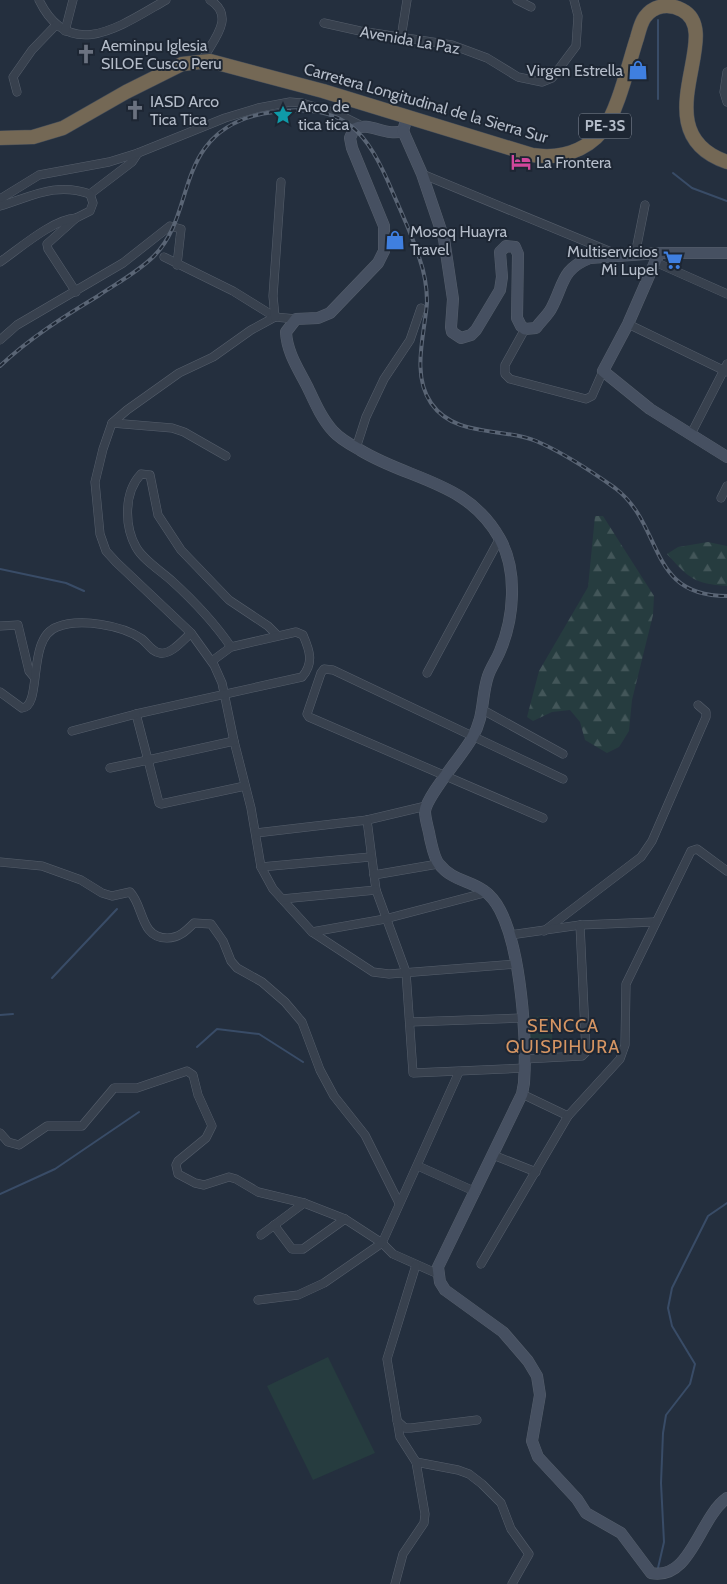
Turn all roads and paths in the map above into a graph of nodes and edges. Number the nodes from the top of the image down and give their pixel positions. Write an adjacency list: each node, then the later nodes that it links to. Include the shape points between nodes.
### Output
1 (39, 0): 11 (street)
2 (73, 0): 12 (street)
3 (166, 0): 12 (street, via 107,32)
4 (407, 0): 13 (street)
5 (517, 0): 9 (street)
6 (574, 0): 13 (street, Avenida La Paz, via 578,16 576,46 552,78 542,82 518,77 486,58 452,45)
7 (214, 1): 14 (street, via 222,12 223,24)
8 (657, 3): 18 (highway, Carretera Longitudinal de la Sierra Sur / PE-3S, via 644,17 604,129 579,149 558,156 532,155); 23 (highway, Carretera Longitudinal de la Sierra Sur / PE-3S, via 684,10 694,23 697,43 687,104 689,130 701,148)
9 (531, 7)
10 (324, 23): 13 (street, Avenida La Paz)
11 (56, 25): 12 (street); 16 (street, via 32,50 13,77)
12 (65, 31)
13 (401, 38)
14 (202, 61): 18 (highway, Carretera Longitudinal de la Sierra Sur / PE-3S, via 269,75); 21 (highway, Carretera Longitudinal de la Sierra Sur / PE-3S, via 182,64 63,128 33,136)
15 (727, 72): 17 (street, via 724,92)
16 (17, 92)
17 (727, 102)
18 (407, 117): 20 (main road)
19 (362, 126): 20 (main road, via 389,133); 22 (street, via 318,106 284,103 235,114); 42 (main road, via 351,133 350,144 384,226 384,251 378,264 330,313 318,318)
20 (403, 131): 24 (main road)
21 (0, 138)
22 (138, 153): 26 (street, via 132,162); 27 (street, via 39,175)
23 (727, 162)
24 (422, 174): 33 (street); 44 (main road, via 444,239 450,268 452,332 461,338 476,330 500,290 500,252 508,245 515,247 518,254 517,318)
25 (281, 182): 41 (street, via 273,296)
26 (90, 194): 29 (street, via 66,188 40,192); 30 (street, via 91,209)
27 (0, 199)
28 (645, 205): 32 (street)
29 (0, 206)
30 (76, 218): 36 (street, via 54,225); 38 (street, via 48,242 47,247)
31 (727, 253): 35 (main road)
32 (635, 255): 33 (main road); 35 (main road)
33 (620, 256): 44 (main road, via 590,258 573,267 560,285 550,310 536,328)
34 (164, 257): 37 (street)
35 (657, 257): 39 (street); 43 (main road)
36 (0, 262)
37 (178, 265): 38 (street, via 181,229 170,226 123,263); 41 (street, via 233,290)
38 (76, 292): 45 (street, via 17,325)
39 (727, 294)
40 (421, 308): 50 (street, via 410,340 384,379 366,417)
41 (275, 317): 42 (street); 48 (street, via 221,352 178,373)
42 (296, 319): 50 (main road, via 286,332 290,353 324,420 334,433)
43 (628, 324): 46 (street); 47 (main road)
44 (525, 329): 47 (street, via 504,365 504,374 510,379 586,399 592,396)
45 (0, 340)
46 (726, 369): 49 (street)
47 (603, 371): 49 (main road, via 650,409)
48 (112, 423): 51 (street, via 172,428); 57 (street, via 96,482 102,543 116,562)
49 (691, 434): 52 (main road)
50 (356, 448): 55 (main road, via 379,462 466,499)
51 (226, 456)
52 (727, 457)
53 (727, 486): 54 (street)
54 (721, 498)
55 (500, 538): 61 (street); 66 (main road, via 512,572 508,622 501,649 488,677)
56 (0, 626): 62 (street, via 18,625 29,671)
57 (191, 633): 60 (street); 62 (street, via 169,651 158,653 141,639 112,627 90,622 57,627 45,636)
58 (277, 635): 59 (street); 59 (street, via 229,600 181,550 158,515 150,475 141,474 136,479 128,504 136,548 216,625); 64 (street, via 303,634 310,651 310,665 302,677)
59 (231, 647): 60 (street)
60 (212, 661): 64 (street)
61 (428, 673)
62 (34, 677): 63 (street, via 34,697 26,707 18,706)
63 (0, 692)
64 (225, 694): 67 (street); 70 (street)
65 (698, 705): 93 (street, via 706,712 706,717 652,841 641,857)
66 (484, 710): 69 (main road); 71 (street)
67 (136, 714): 68 (street); 72 (street)
68 (72, 731)
69 (474, 736): 74 (main road); 74 (street, via 333,670 321,673 307,714 309,717); 75 (street)
70 (234, 741): 72 (street); 76 (street)
71 (562, 754)
72 (148, 760): 73 (street); 76 (street, via 160,804)
73 (110, 768)
74 (447, 776): 77 (main road); 78 (street)
75 (563, 779)
76 (245, 786): 80 (street)
77 (426, 806): 79 (street); 83 (main road)
78 (543, 818)
79 (367, 820): 80 (street); 81 (street)
80 (256, 833): 84 (street)
81 (370, 857): 84 (street); 86 (street)
82 (0, 862): 110 (street, via 42,866 81,880 102,894 112,896 130,892 143,922 152,934 161,938 184,934 194,923 212,924 238,968 262,982 302,1022 330,1089 365,1135)
83 (438, 864): 86 (street); 88 (main road, via 452,875)
84 (261, 867): 89 (street)
85 (727, 870): 91 (street, via 694,849)
86 (374, 875): 87 (street)
87 (376, 890): 89 (street); 90 (street)
88 (488, 892): 90 (street); 95 (main road)
89 (282, 899): 94 (street)
90 (386, 920): 94 (street); 97 (street)
91 (654, 922): 92 (street); 103 (street, via 626,984 625,1045 620,1059)
92 (580, 925): 93 (street); 100 (street, via 586,1052 582,1056)
93 (544, 931): 95 (street)
94 (312, 932): 97 (street, via 373,972)
95 (510, 935): 96 (main road)
96 (517, 964): 97 (street); 98 (main road)
97 (406, 972): 99 (street)
98 (521, 1018): 99 (street); 100 (main road)
99 (410, 1022): 101 (street, via 413,1073)
100 (524, 1063): 101 (street); 102 (main road)
101 (459, 1072): 106 (street)
102 (522, 1094): 103 (street); 105 (main road)
103 (568, 1116): 107 (street)
104 (0, 1133): 109 (street, via 8,1142 19,1145 47,1126 82,1126 114,1088 137,1088 187,1071 193,1075 198,1096 212,1126 206,1138 178,1161 178,1174 204,1185 229,1177 258,1192)
105 (493, 1156): 107 (street); 108 (main road)
106 (418, 1166): 108 (street); 110 (street)
107 (536, 1172): 115 (street)
108 (476, 1192): 117 (main road, via 438,1266)
109 (304, 1203): 111 (street); 112 (street)
110 (399, 1204): 114 (street)
111 (345, 1219): 112 (street, via 298,1250 292,1250); 114 (street)
112 (274, 1225): 113 (street)
113 (261, 1235)
114 (382, 1243): 116 (street, via 393,1254); 118 (street, via 324,1284 298,1295)
115 (480, 1264)
116 (416, 1265): 117 (street); 119 (street, via 386,1359)
117 (438, 1274): 122 (main road, via 445,1290 503,1332 537,1376 540,1395 532,1441 538,1457 586,1513 621,1533 651,1573 661,1575 678,1568 709,1517)
118 (258, 1300)
119 (396, 1419): 120 (street, via 405,1428); 121 (street, via 400,1437)
120 (478, 1420)
121 (416, 1462): 123 (street, via 426,1514 424,1523 403,1554); 124 (street, via 469,1474 501,1503 511,1529 529,1554)
122 (727, 1498)
123 (395, 1584)
124 (512, 1584)

